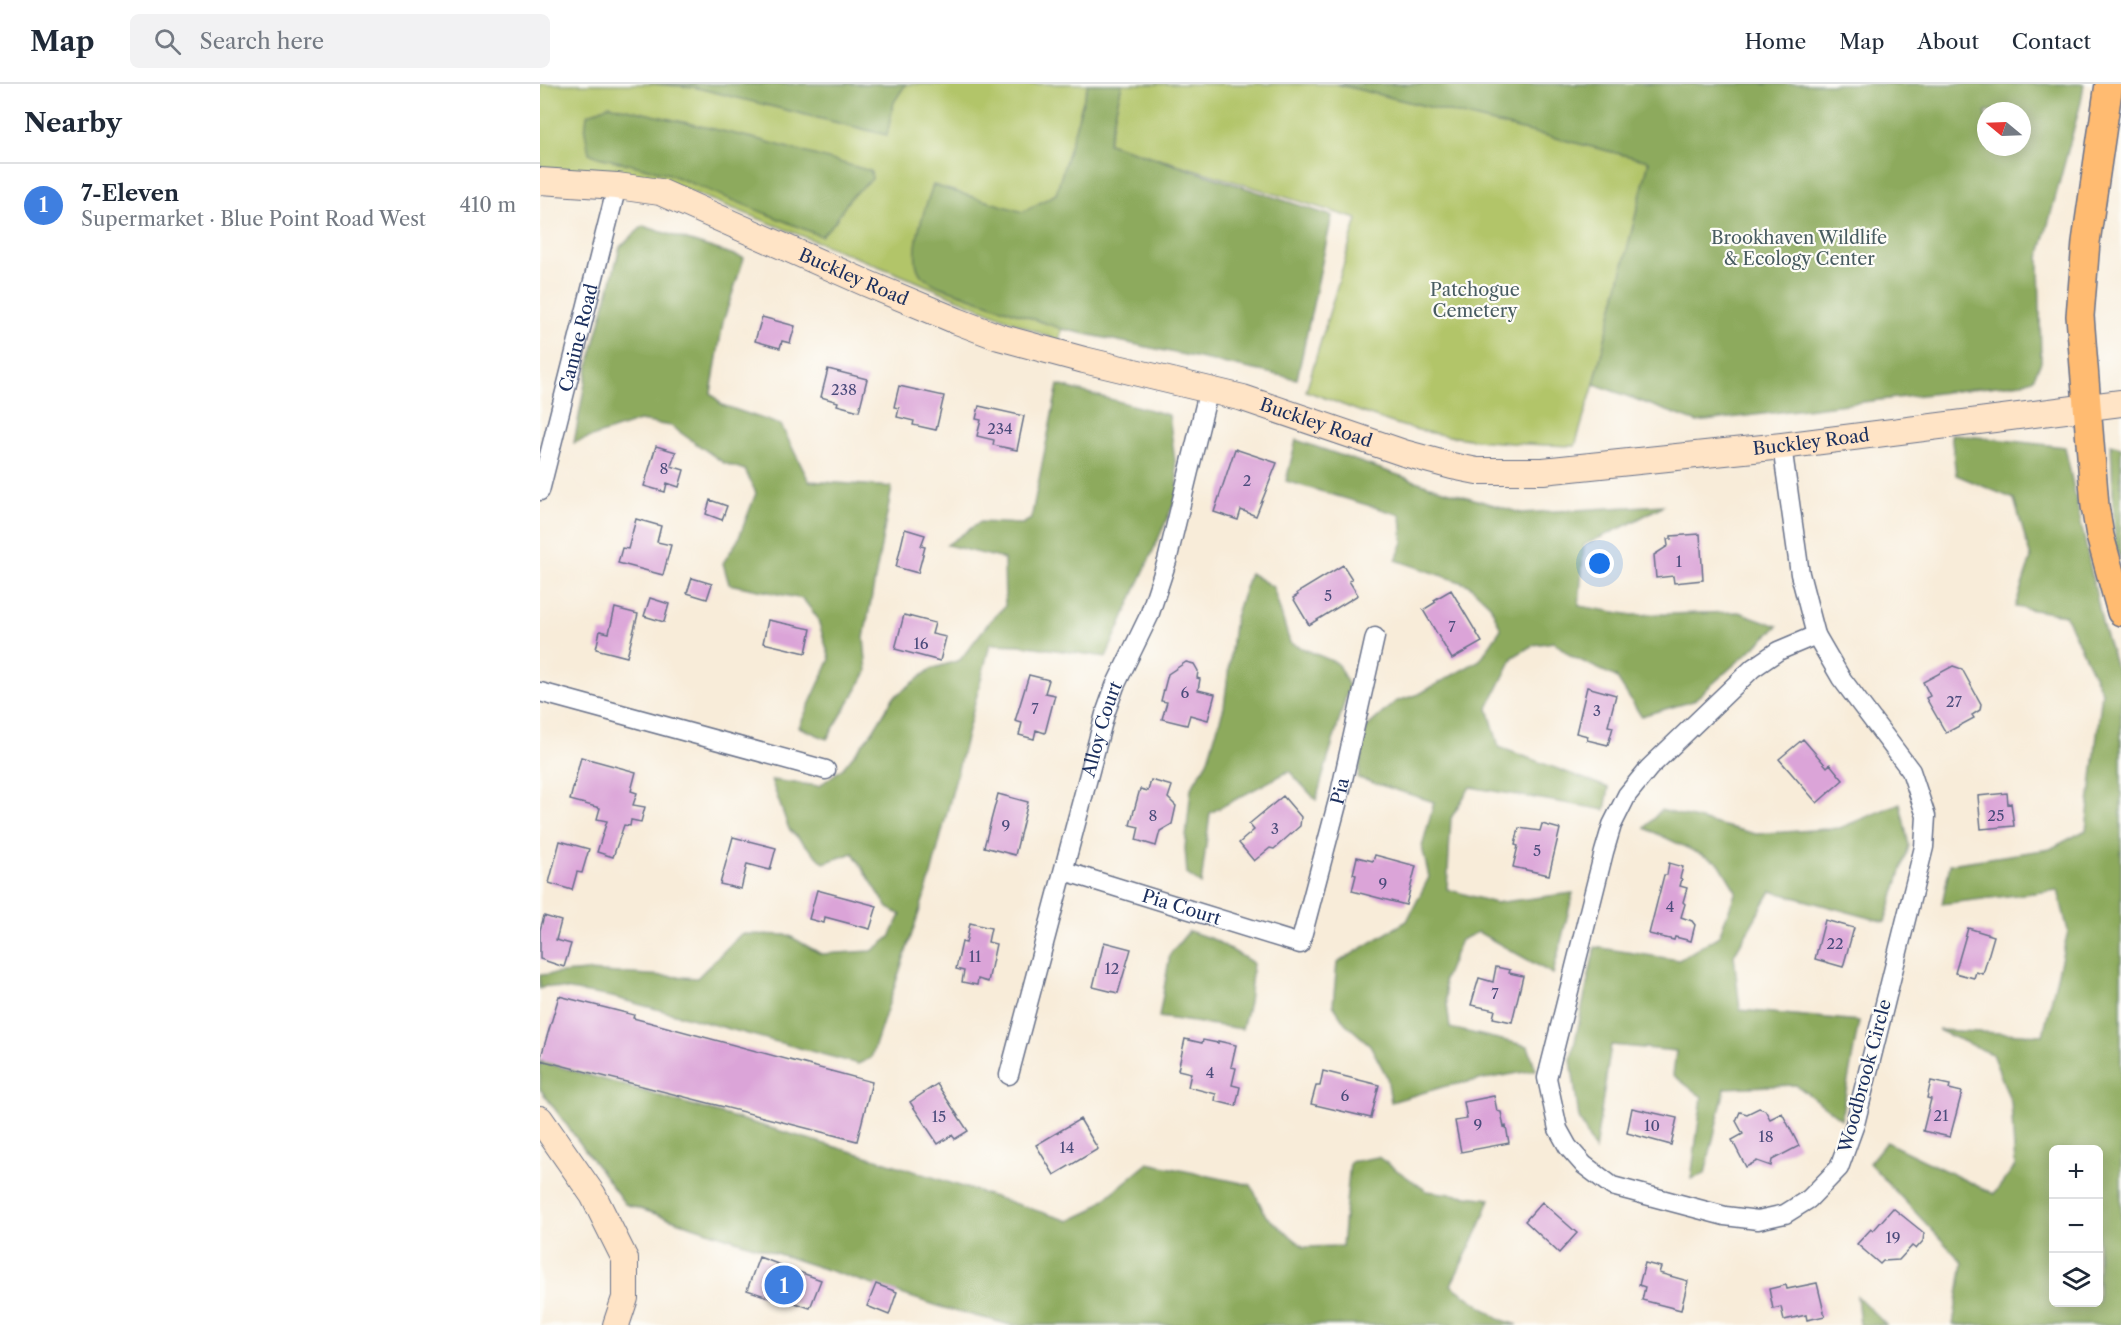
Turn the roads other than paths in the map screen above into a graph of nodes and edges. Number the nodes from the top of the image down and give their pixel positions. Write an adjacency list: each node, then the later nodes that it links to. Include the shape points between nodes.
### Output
1 (2109, 84): 6 (main road, via 2081,294)
2 (540, 181): 3 (street, Buckley Road)
3 (617, 186): 4 (street, Buckley Road, via 660,192 999,337); 8 (street, Canine Road)
4 (1209, 388): 7 (street, Buckley Road, via 1404,453 1477,471 1543,471); 14 (street, Alloy Court, via 1167,561 1149,616 1105,714)
5 (2121, 403): 6 (street, Buckley Road)
6 (2086, 406): 7 (street, Buckley Road); 9 (main road, via 2098,526)
7 (1782, 446): 10 (street, Woodbrook Circle, via 1800,574)
8 (540, 491)
9 (2121, 612)
10 (1816, 635): 10 (street, Woodbrook Circle, via 1840,678 1911,771 1926,816 1924,847 1855,1124 1839,1168 1809,1199 1785,1215 1758,1220 1725,1216 1612,1186 1584,1165 1558,1129 1548,1078 1604,852 1627,795 1753,668 1778,651)
11 (1375, 637): 15 (street, Pia, via 1340,793)
12 (540, 692): 13 (street)
13 (826, 770)
14 (1064, 871): 15 (street, Pia Court); 16 (street, Alloy Court)
15 (1300, 944)
16 (1009, 1075)
17 (540, 1119): 18 (street, via 593,1195 625,1259 625,1298)
18 (616, 1325)

